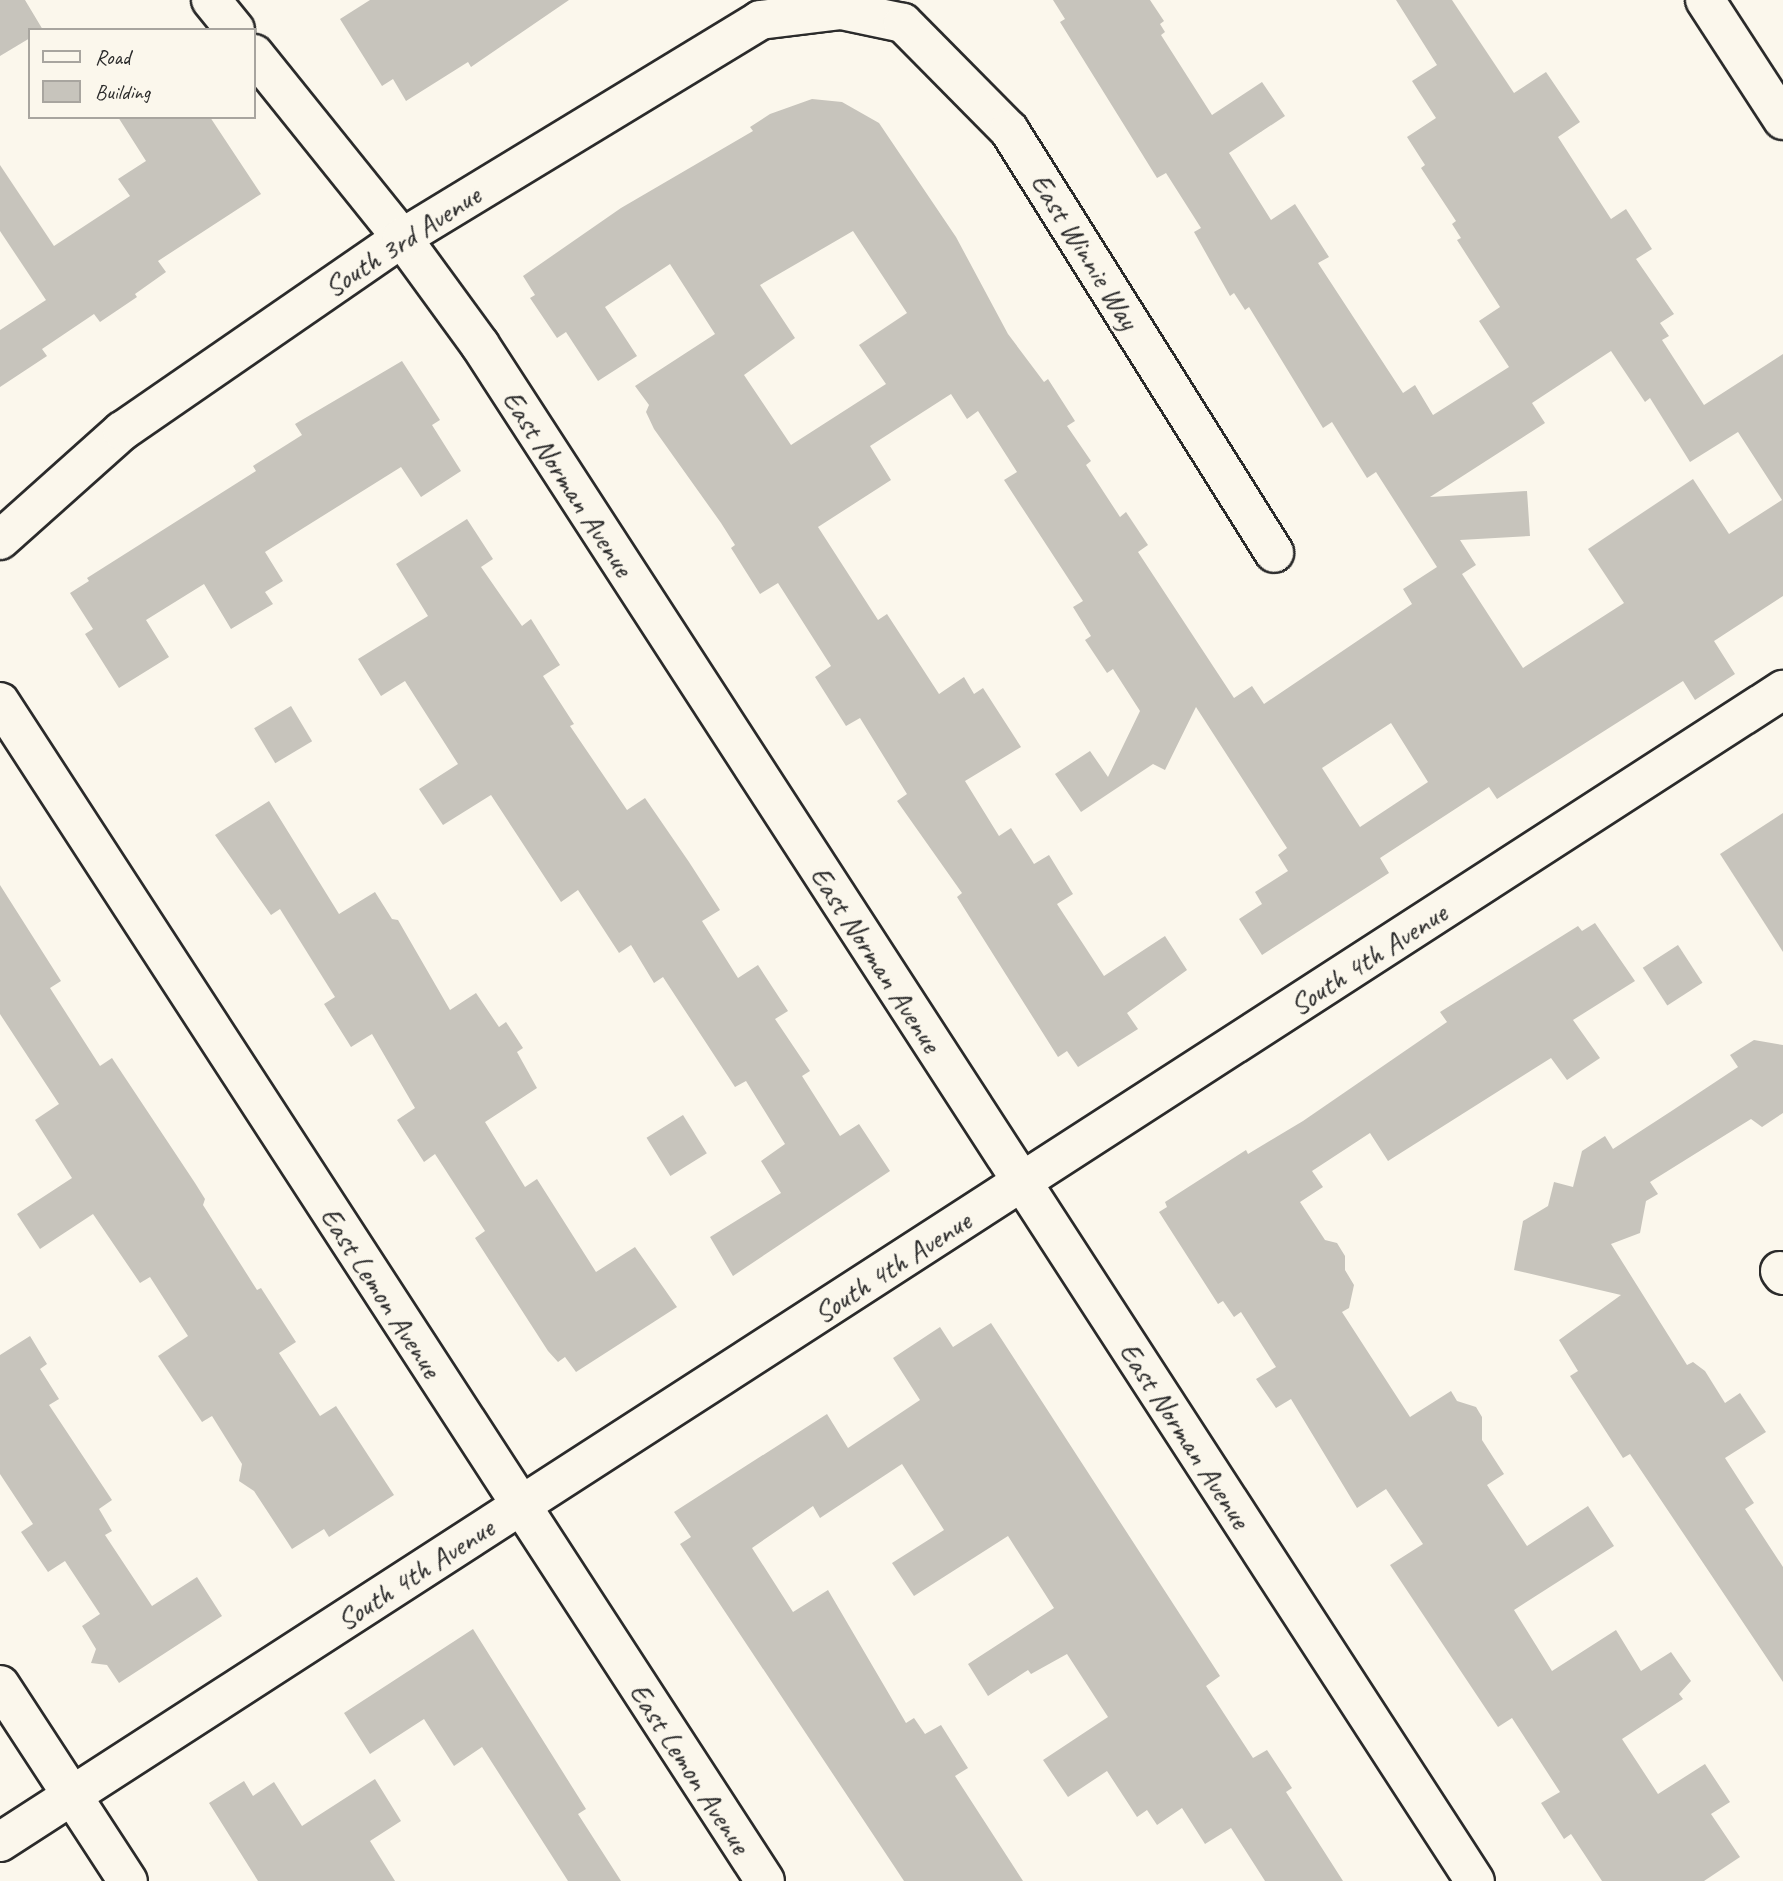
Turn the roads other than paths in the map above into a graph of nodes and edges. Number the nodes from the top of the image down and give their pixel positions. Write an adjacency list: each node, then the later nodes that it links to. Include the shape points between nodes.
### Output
1 (211, 0): 4 (street)
2 (1705, 0): 6 (street)
3 (841, 10): 7 (street, South 3rd Avenue, via 760,20); 9 (street, East Winnie Way, via 903,23 1009,130)
4 (233, 28)
5 (256, 56): 7 (street, East Norman Avenue)
6 (1783, 120)
7 (402, 238): 8 (street, South 3rd Avenue, via 121,431); 12 (street, East Norman Avenue, via 487,357)
8 (0, 540)
9 (1274, 553)
10 (1783, 690): 12 (street, South 4th Avenue)
11 (0, 702): 13 (street, East Lemon Avenue)
12 (1022, 1183): 13 (street, South 4th Avenue); 19 (street, East Norman Avenue)
13 (519, 1506): 15 (street, South 4th Avenue); 18 (street, East Lemon Avenue)
14 (0, 1685): 15 (street)
15 (73, 1795): 16 (street, South 4th Avenue); 17 (street)
16 (0, 1842)
17 (128, 1881)
18 (765, 1881)
19 (1475, 1881)

